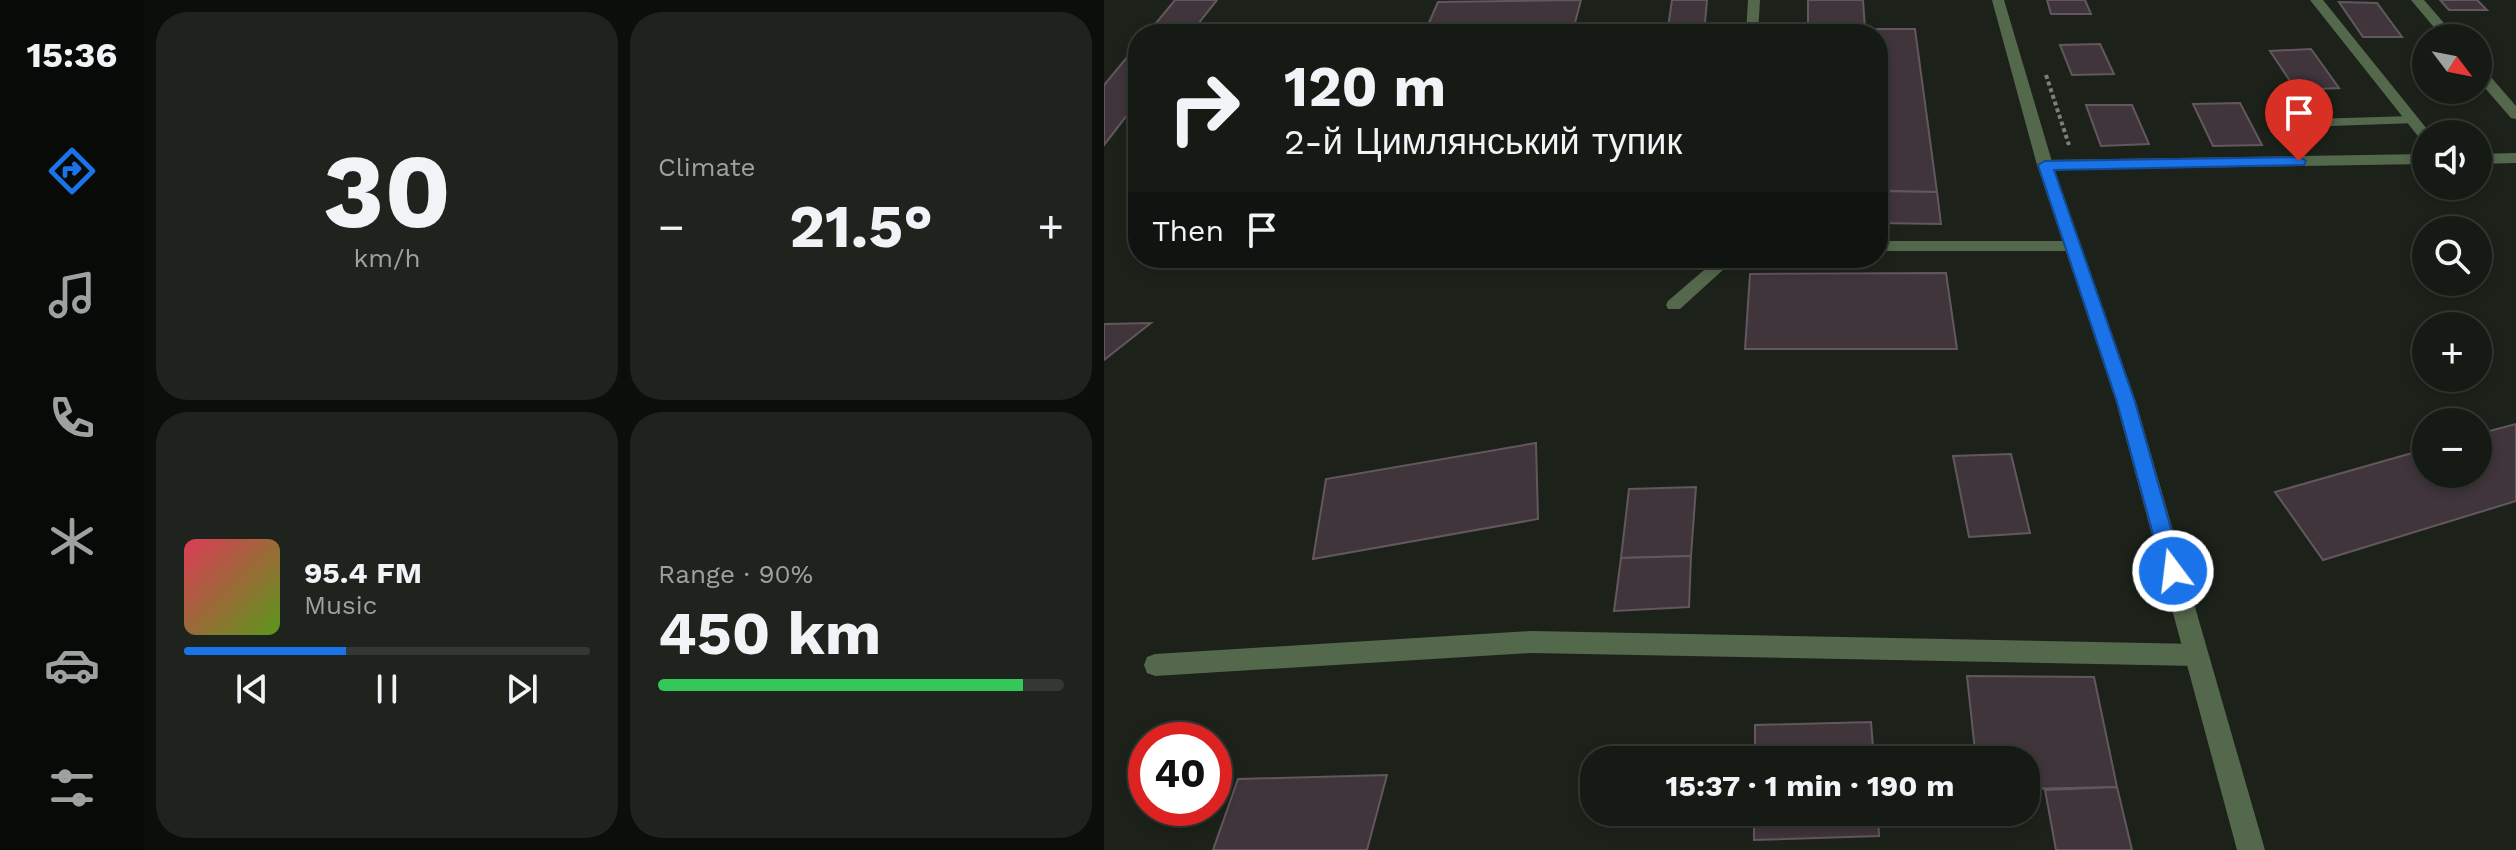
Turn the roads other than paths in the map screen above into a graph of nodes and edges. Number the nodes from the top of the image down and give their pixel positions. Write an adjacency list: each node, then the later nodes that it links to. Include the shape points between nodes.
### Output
1 (1754, 0): 5 (lane)
2 (1998, 0): 14 (street)
3 (2316, 0): 9 (street)
4 (2417, 0): 6 (street)
5 (1753, 24)
6 (2438, 24)
7 (2492, 87): 8 (street)
8 (2516, 115)
9 (2412, 120): 10 (lane)
10 (2274, 124)
11 (2516, 158): 13 (street)
12 (2412, 159): 14 (street)
13 (2492, 159)
14 (2045, 165): 16 (street)
15 (1888, 246): 16 (lane)
16 (2073, 246): 19 (street, via 2126,402)
17 (1717, 268): 18 (lane)
18 (1674, 305)
19 (2197, 655): 20 (lane, via 1531,642); 21 (street)
20 (1155, 665)
21 (2251, 850)

